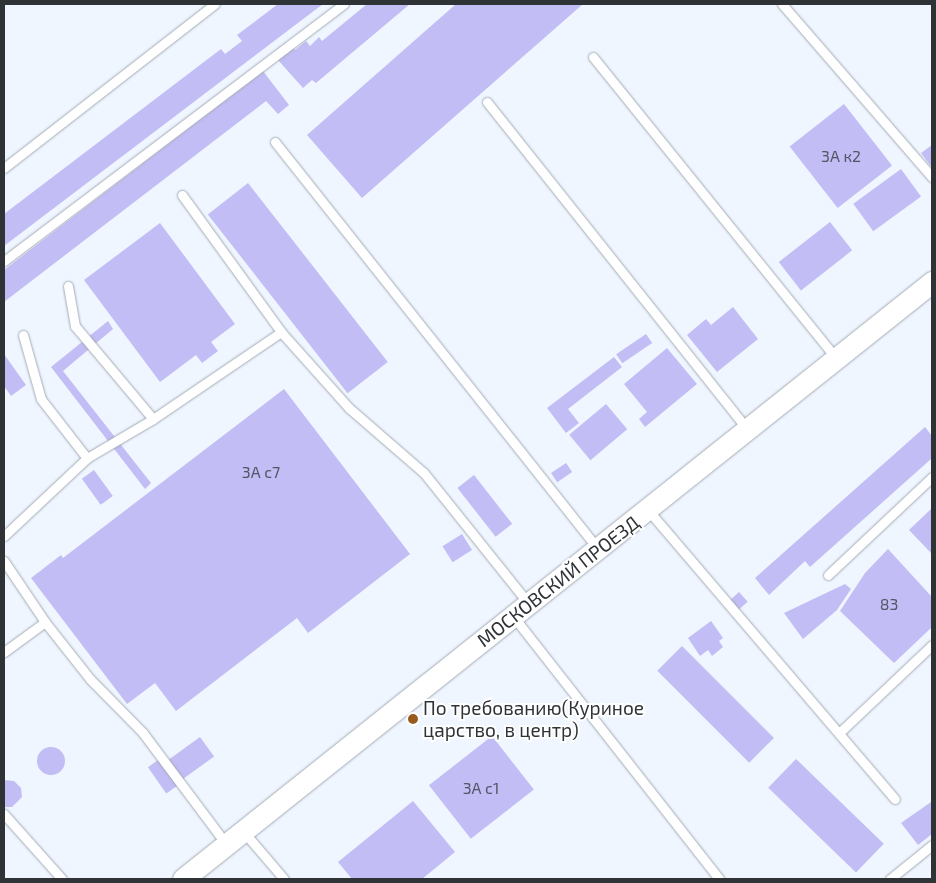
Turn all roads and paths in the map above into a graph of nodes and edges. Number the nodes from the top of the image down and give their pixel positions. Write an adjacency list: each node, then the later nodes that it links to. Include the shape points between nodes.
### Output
1 (215, 4): 7 (lane)
2 (344, 4): 10 (lane)
3 (782, 4): 8 (lane)
4 (593, 57): 15 (lane)
5 (487, 102): 17 (lane)
6 (275, 142): 22 (lane)
7 (4, 168)
8 (932, 177)
9 (182, 195): 13 (lane)
10 (4, 261)
11 (932, 282): 15 (street, МОСКОВСКИЙ ПРОЕЗД)
12 (68, 286): 16 (lane, via 75,326)
13 (281, 332): 16 (lane); 25 (lane, via 349,408 424,472)
14 (23, 335): 18 (lane, via 41,399)
15 (836, 358): 17 (street, МОСКОВСКИЙ ПРОЕЗД)
16 (153, 419): 18 (lane)
17 (747, 430): 20 (street, МОСКОВСКИЙ ПРОЕЗД)
18 (87, 458): 21 (lane)
19 (932, 477): 24 (lane)
20 (648, 510): 22 (street, МОСКОВСКИЙ ПРОЕЗД); 29 (lane)
21 (4, 536)
22 (598, 549): 25 (street, МОСКОВСКИЙ ПРОЕЗД)
23 (4, 561): 26 (lane)
24 (828, 575)
25 (521, 609): 32 (street, МОСКОВСКИЙ ПРОЕЗД); 38 (lane)
26 (45, 622): 28 (lane); 33 (lane, via 90,679 143,733)
27 (932, 645): 29 (lane)
28 (4, 652)
29 (839, 733): 30 (lane)
30 (895, 798)
31 (4, 814): 35 (lane)
32 (243, 831): 33 (street, МОСКОВСКИЙ ПРОЕЗД); 37 (lane)
33 (226, 844): 36 (street, МОСКОВСКИЙ ПРОЕЗД)
34 (932, 845): 39 (lane)
35 (62, 879)
36 (183, 879)
37 (284, 879)
38 (719, 879)
39 (890, 879)

